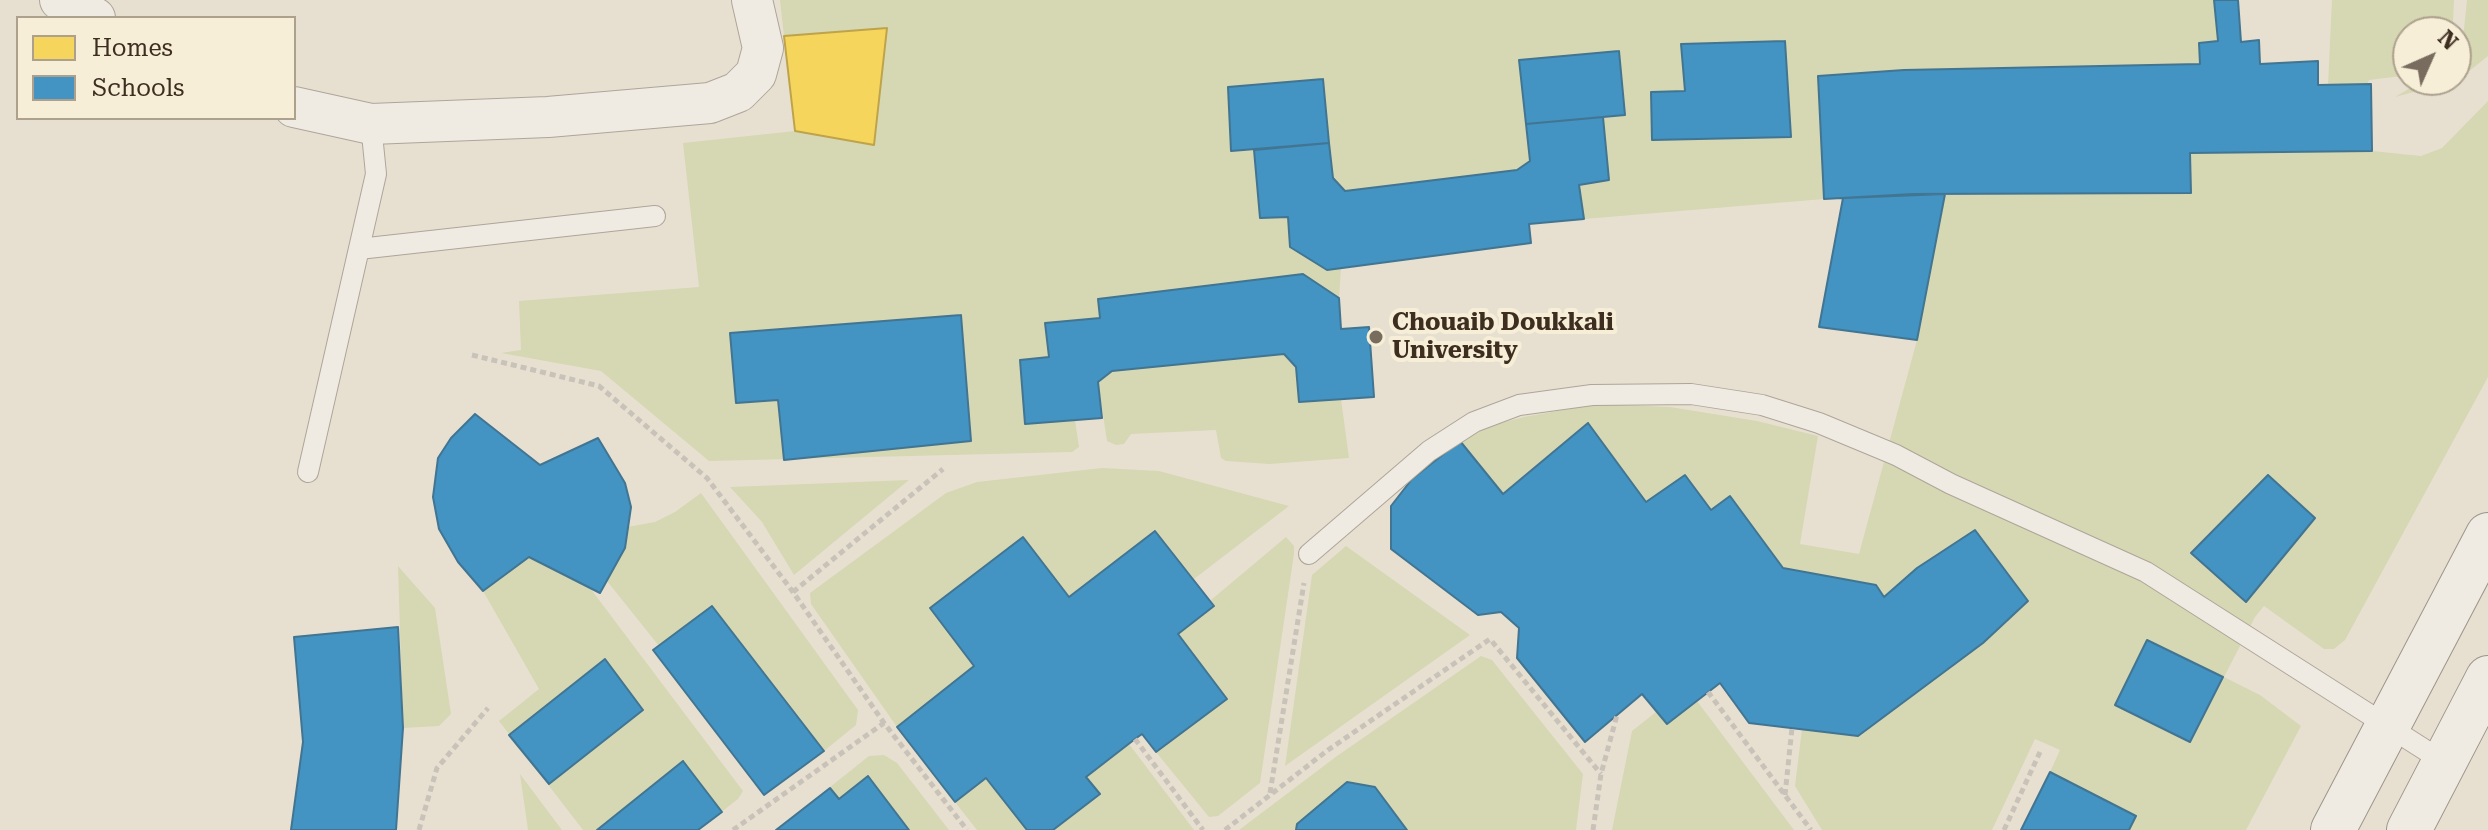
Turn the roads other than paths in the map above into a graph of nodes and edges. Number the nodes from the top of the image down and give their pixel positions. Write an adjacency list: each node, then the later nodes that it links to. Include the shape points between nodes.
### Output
1 (752, 0): 3 (street, via 763,48 756,74 738,92 710,103)
2 (296, 107): 3 (street)
3 (371, 124): 5 (lane, via 376,174)
4 (655, 216): 5 (lane)
5 (359, 249): 6 (lane)
6 (308, 472)
7 (2488, 535): 10 (main road)
8 (1309, 554): 10 (lane, via 1429,451 1474,422 1519,405 1592,395 1705,396 1762,405 1819,423 2146,572)
9 (2488, 678): 11 (main road)
10 (2388, 724): 11 (lane); 12 (main road)
11 (2444, 762): 13 (main road)
12 (2333, 830)
13 (2409, 830)

